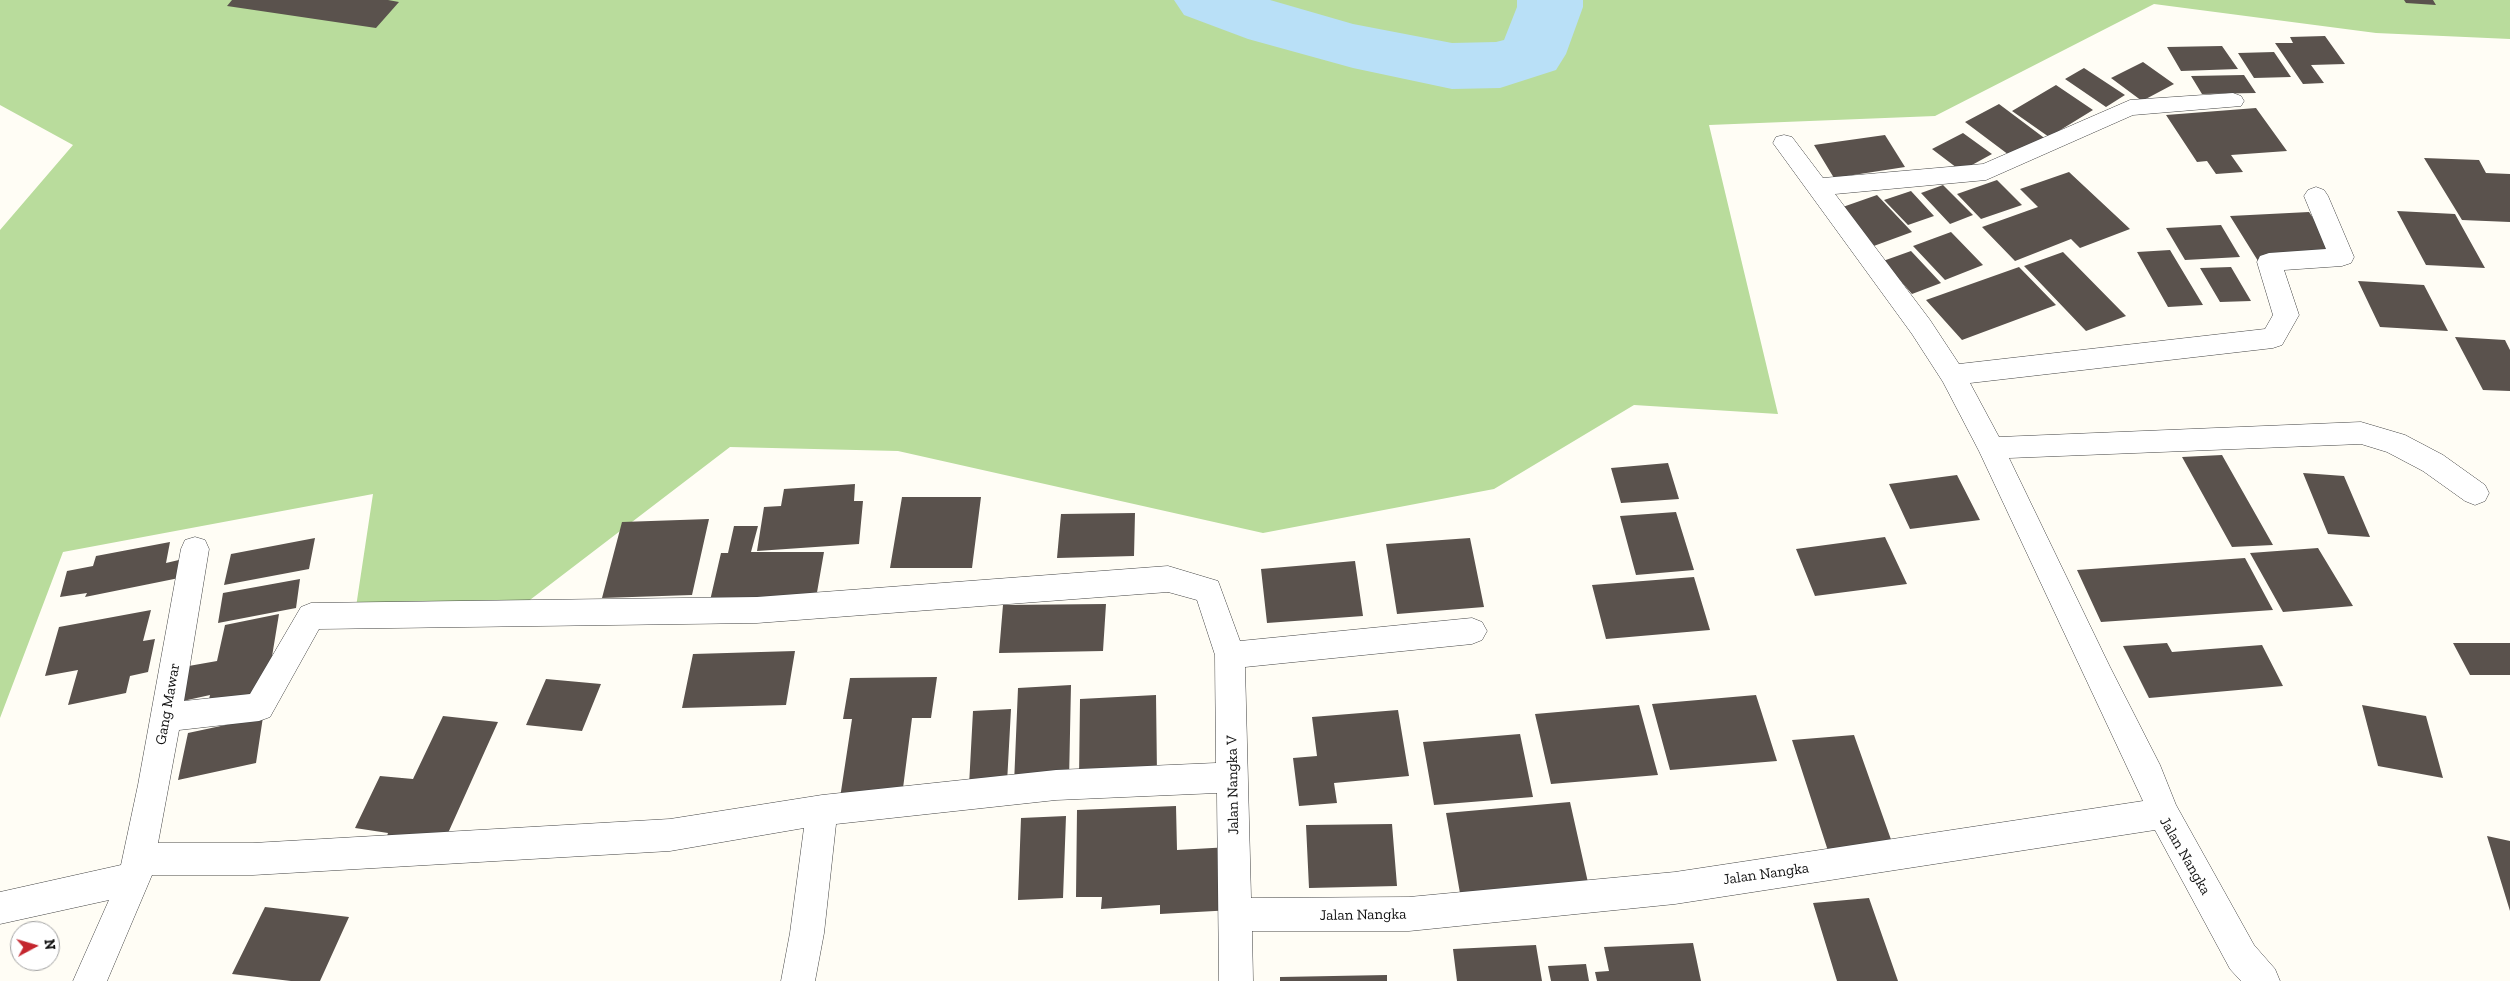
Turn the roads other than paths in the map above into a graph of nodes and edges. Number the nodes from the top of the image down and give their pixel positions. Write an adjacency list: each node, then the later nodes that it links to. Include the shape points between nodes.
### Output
1 (2233, 101): 3 (street, via 2130,108 1986,172)
2 (1784, 143): 3 (street)
3 (1816, 187): 5 (street, via 1921,327)
4 (2316, 196): 5 (street, via 2342,257 2269,262 2286,315 2273,338)
5 (1952, 376): 6 (street)
6 (1991, 448): 7 (street, via 2361,433 2394,443 2433,463); 14 (street, via 2149,776)
7 (2475, 493)
8 (195, 549): 11 (street, Gang Mawar)
9 (1472, 631): 10 (street)
10 (1230, 655): 11 (street, Jalan Nangka V, via 1208,590 1168,579 757,610 311,616 259,707); 12 (street, Jalan Nangka V)
11 (166, 717): 15 (street, Gang Mawar)
12 (1232, 777): 13 (street, via 1056,784); 17 (street, Jalan Nangka V)
13 (822, 810): 15 (street, via 670,835 253,859); 19 (street)
14 (2163, 813): 17 (street, Jalan Nangka, via 1675,888 1409,914); 21 (street, Jalan Nangka, via 2242,957)
15 (137, 869): 16 (street); 18 (street, Gang Mawar)
16 (0, 908)
17 (1236, 914): 20 (street)
18 (90, 981)
19 (798, 981)
20 (1236, 981)
21 (2263, 981)

